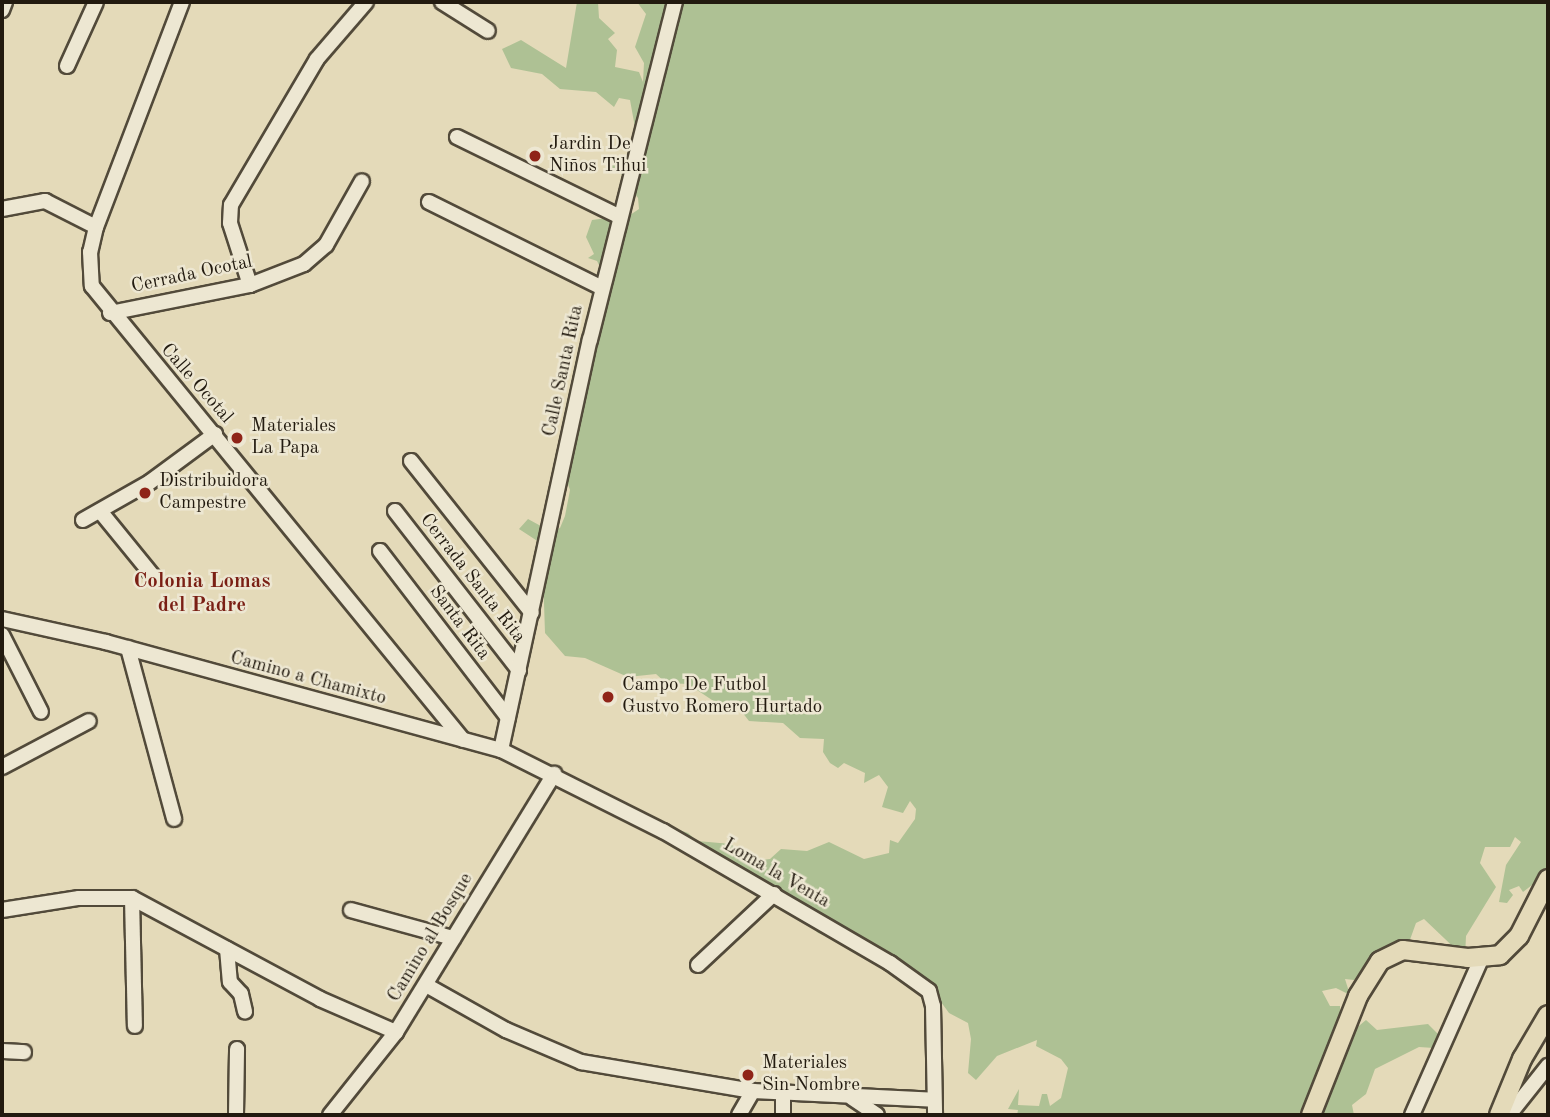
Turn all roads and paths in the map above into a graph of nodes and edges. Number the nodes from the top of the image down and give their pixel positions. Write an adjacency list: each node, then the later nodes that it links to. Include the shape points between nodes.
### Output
1 (5, 2): 7 (street)
2 (96, 2): 9 (street)
3 (182, 2): 15 (street, Calle Ocotal)
4 (366, 2): 16 (street, via 317,59 231,205 230,223)
5 (442, 2): 8 (street)
6 (675, 2): 14 (street, Calle Santa Rita)
7 (2, 10)
8 (488, 30)
9 (67, 66)
10 (457, 137): 14 (street)
11 (362, 181): 16 (street, Cerrada Ocotal, via 317,253)
12 (429, 202): 17 (street)
13 (2, 209): 15 (street, via 45,201)
14 (620, 217): 17 (street, Calle Santa Rita)
15 (96, 227): 18 (street, Calle Ocotal, via 90,274)
16 (250, 285): 18 (street, Cerrada Ocotal)
17 (603, 288): 26 (street, Calle Santa Rita)
18 (110, 313): 19 (street, Calle Ocotal)
19 (215, 434): 21 (street, via 150,482); 34 (street, Calle Ocotal)
20 (411, 461): 26 (street)
21 (100, 511): 23 (street); 25 (street)
22 (396, 511): 30 (street, Cerrada Santa Rita)
23 (83, 520)
24 (380, 551): 32 (street, Santa Rita)
25 (153, 576)
26 (531, 613): 30 (street, Calle Santa Rita)
27 (2, 619): 29 (street, Camino a Chamixto)
28 (2, 635): 31 (street)
29 (128, 648): 34 (street, Camino a Chamixto); 38 (street)
30 (519, 670): 32 (street, Calle Santa Rita)
31 (41, 712)
32 (508, 718): 35 (street, Calle Santa Rita)
33 (89, 721): 36 (street)
34 (463, 740): 35 (street, Camino a Chamixto)
35 (501, 750): 37 (street, Loma la Venta)
36 (2, 767)
37 (554, 774): 40 (street, Loma la Venta); 44 (street, Camino al Bosque)
38 (174, 819)
39 (1548, 879): 46 (main road, via 1510,947)
40 (774, 894): 47 (street); 60 (street, Loma la Venta, via 929,991)
41 (132, 898): 42 (street, via 79,898); 45 (street); 51 (street)
42 (2, 910)
43 (351, 910): 44 (street)
44 (453, 938): 48 (street, Camino al Bosque)
45 (227, 949): 49 (street, via 230,982 241,994); 52 (street, via 320,999)
46 (1481, 958): 67 (main road, via 1403,950 1371,971); 68 (street)
47 (698, 965)
48 (426, 985): 52 (street, Camino al Bosque); 57 (street, via 572,1060)
49 (245, 1012)
50 (1548, 1015): 69 (main road, via 1522,1059)
51 (135, 1026)
52 (396, 1032): 62 (street, Camino al Bosque)
53 (237, 1049): 61 (street)
54 (2, 1051): 55 (street)
55 (24, 1052)
56 (1548, 1066): 70 (street)
57 (753, 1091): 58 (street); 63 (street)
58 (783, 1091): 59 (street); 64 (street)
59 (851, 1097): 60 (street); 65 (street)
60 (934, 1100): 66 (street)
61 (236, 1115)
62 (330, 1115)
63 (739, 1115)
64 (782, 1115)
65 (877, 1115)
66 (935, 1115)
67 (1311, 1115)
68 (1412, 1115)
69 (1499, 1115)
70 (1509, 1115)

